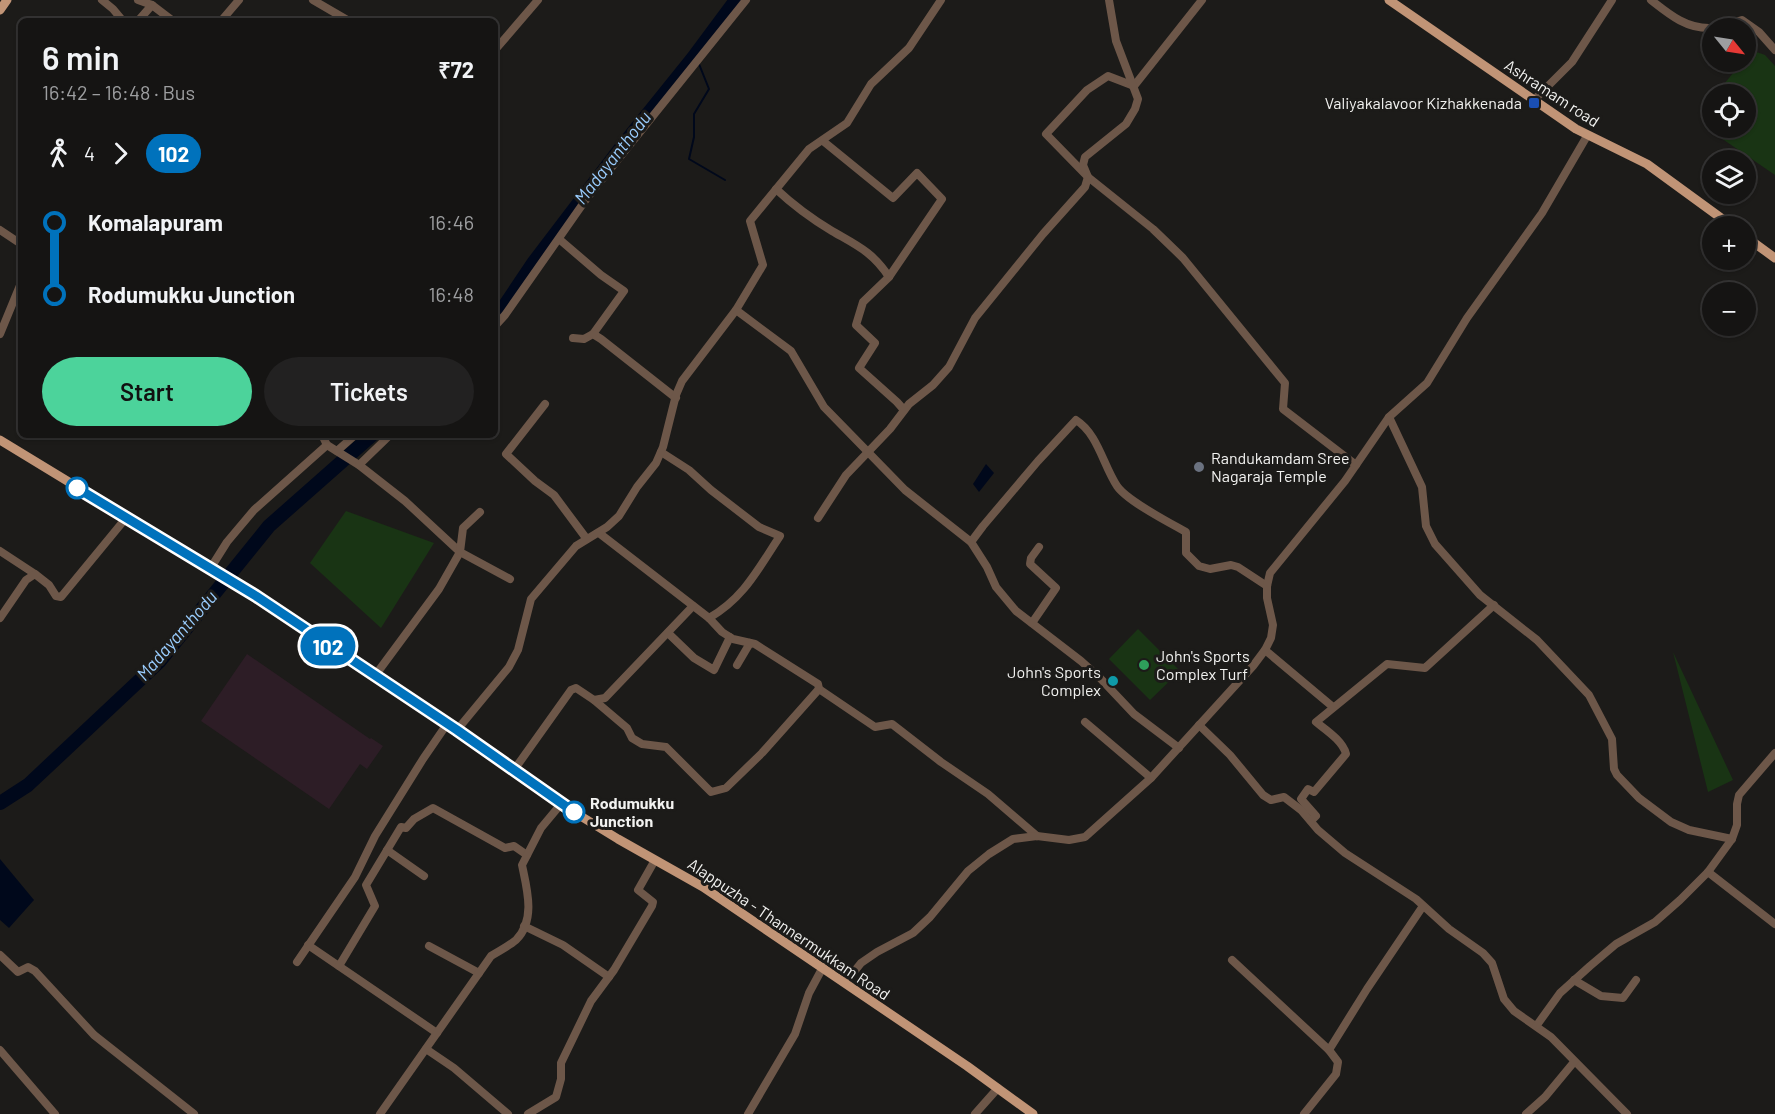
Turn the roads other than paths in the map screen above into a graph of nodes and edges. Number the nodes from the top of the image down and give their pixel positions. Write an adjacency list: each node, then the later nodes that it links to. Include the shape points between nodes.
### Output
1 (7, 0): 15 (main road)
2 (138, 0): 14 (street)
3 (238, 0): 19 (street)
4 (314, 0): 20 (street)
5 (538, 0): 21 (street)
6 (746, 0): 31 (street, via 587,198)
7 (941, 0): 26 (street, via 909,48 872,84 847,123)
8 (1109, 0): 23 (street, via 1116,41)
9 (1202, 0): 23 (street)
10 (1389, 0): 24 (main road, Ashramam road)
11 (1612, 0): 24 (street, via 1572,62)
12 (1651, 0): 22 (street, via 1685,24 1710,29 1742,20)
13 (105, 1): 16 (street)
14 (152, 5): 17 (street); 18 (street)
15 (0, 10)
16 (120, 18)
17 (141, 18)
18 (169, 18)
19 (223, 18)
20 (344, 18)
21 (498, 47)
22 (1775, 50)
23 (1134, 86): 27 (street, via 1136,109 1126,124 1085,157 1083,165); 27 (street, via 1108,76 1087,90 1046,134)
24 (1533, 101): 25 (main road, Ashramam road)
25 (1587, 136): 29 (main road, Ashramam road, via 1647,164); 45 (street, via 1542,213 1461,327 1427,383)
26 (823, 141): 28 (street, via 809,149); 35 (street, via 892,198 916,173 942,200)
27 (1088, 177): 44 (street, via 1085,188 975,318 949,368); 55 (street, via 1183,258 1285,383 1283,409)
28 (776, 189): 35 (street, via 794,206 870,253); 37 (street, via 750,222 763,265)
29 (1718, 216)
30 (0, 230): 32 (street)
31 (559, 239): 38 (street); 40 (street, via 624,291)
32 (18, 242)
33 (1756, 244): 34 (main road)
34 (1775, 258)
35 (889, 277): 44 (street, via 863,302 856,325 875,343 859,368)
36 (18, 290): 39 (street)
37 (735, 310): 42 (street, via 682,381); 52 (street, via 791,351 824,407)
38 (498, 323)
39 (0, 334)
40 (593, 334): 41 (street, via 584,339); 42 (street)
41 (573, 338)
42 (676, 398): 51 (street)
43 (545, 404): 60 (street, via 506,454 554,495)
44 (904, 410): 52 (street)
45 (1389, 417): 55 (street); 69 (street, via 1422,487 1426,526 1435,544 1480,595)
46 (324, 438): 50 (street)
47 (352, 438): 53 (street)
48 (387, 438): 54 (street)
49 (1, 443): 57 (main road)
50 (327, 445): 53 (street); 65 (street, via 254,510 227,542)
51 (661, 452): 59 (street, via 619,516); 72 (street, via 759,527 780,536 746,588)
52 (866, 452): 58 (street); 61 (street, via 905,490)
53 (340, 453): 54 (street)
54 (359, 465): 64 (street)
55 (1356, 465): 68 (street, via 1276,563)
56 (480, 512): 64 (street, via 463,528)
57 (126, 518): 65 (main road); 66 (street, via 61,597)
58 (818, 518)
59 (599, 533): 60 (street); 70 (street)
60 (586, 538): 86 (street, via 531,599 518,651 509,667)
61 (971, 542): 68 (street, via 1076,420 1094,442 1118,489 1186,532 1186,553 1199,566 1238,567); 73 (street, via 996,587 1016,611)
62 (1039, 547): 73 (street, via 1030,564 1056,588)
63 (0, 551): 66 (street)
64 (460, 552): 67 (street); 79 (street, via 439,589)
65 (212, 571): 79 (main road, Alappuzha - Thannermukkam Road)
66 (35, 574): 71 (street, via 26,580)
67 (510, 579)
68 (1267, 586): 77 (street, via 1273,625)
69 (1494, 605): 82 (street, via 1425,668 1386,664); 94 (street, via 1537,640 1589,695 1612,739 1614,769 1639,798 1689,830)
70 (693, 606): 72 (street); 74 (street)
71 (0, 618)
72 (709, 618): 75 (street)
73 (1032, 622): 87 (street, via 1100,678 1134,714)
74 (668, 633): 75 (street, via 694,658 714,670); 81 (street, via 605,698)
75 (730, 637): 76 (street)
76 (750, 643): 78 (street); 80 (street, via 779,658 818,684)
77 (1265, 650): 82 (street); 85 (street)
78 (737, 665)
79 (374, 676): 84 (main road, Alappuzha - Thannermukkam Road)
80 (819, 689): 81 (street, via 726,788 711,792 666,747 642,744 632,738 627,728); 93 (street, via 875,727 892,724 988,794)
81 (594, 700): 89 (street, via 576,688 571,690)
82 (1333, 707): 92 (street, via 1316,722 1338,741 1346,754 1314,792 1308,789 1301,799 1316,816)
83 (1085, 722): 90 (street)
84 (447, 724): 86 (main road, Alappuzha - Thannermukkam Road); 103 (street, via 375,836 355,877)
85 (1199, 725): 87 (street); 92 (street, via 1263,795 1271,800 1284,797)
86 (457, 730): 89 (main road, Alappuzha - Thannermukkam Road)
87 (1179, 748): 90 (street)
88 (1775, 753): 94 (street, via 1739,795)
89 (514, 770): 91 (main road, Alappuzha - Thannermukkam Road)
90 (1151, 778): 93 (street, via 1085,837 1069,840)
91 (561, 804): 96 (street, via 541,828); 97 (main road, Alappuzha - Thannermukkam Road)
92 (1311, 821): 100 (street, via 1345,853)
93 (1037, 836): 114 (street, via 1014,839 989,854 968,871 913,933 861,963)
94 (1732, 838): 98 (street)
95 (387, 850): 96 (street, via 401,827 406,828 433,808 505,848 514,846); 99 (street); 108 (street, via 366,885 375,906)
96 (527, 855): 102 (street, via 522,865 530,900)
97 (655, 860): 109 (main road, Alappuzha - Thannermukkam Road, via 703,887); 111 (street, via 638,890 653,902 652,906)
98 (1708, 872): 101 (street); 112 (street, via 1655,922 1616,944)
99 (424, 876)
100 (1423, 906): 115 (street, via 1484,953 1492,963 1504,999 1514,1011); 119 (street)
101 (1775, 924)
102 (524, 926): 110 (street, via 516,940 491,956); 111 (street, via 563,945)
103 (308, 945): 107 (street); 108 (street)
104 (429, 946): 110 (street)
105 (0, 955): 123 (street, via 18,972 28,967 35,971 94,1035)
106 (1232, 960): 119 (street)
107 (297, 962)
108 (339, 966): 116 (street)
109 (823, 968): 114 (main road, Alappuzha - Thannermukkam Road); 127 (street, via 809,993 795,1034)
110 (479, 973): 116 (street)
111 (609, 977): 126 (street, via 591,1001 561,1063 556,1097)
112 (1574, 980): 113 (street, via 1601,996 1623,998); 115 (street)
113 (1636, 981)
114 (845, 983): 121 (main road, Alappuzha - Thannermukkam Road)
115 (1537, 1025): 120 (street)
116 (437, 1033): 117 (street)
117 (426, 1049): 124 (street); 125 (street)
118 (0, 1050): 122 (street)
119 (1329, 1050): 130 (street, via 1338,1062 1336,1074)
120 (1574, 1062): 131 (street); 132 (street)
121 (998, 1088): 128 (street); 129 (main road, Alappuzha - Thannermukkam Road)
122 (55, 1114)
123 (194, 1114)
124 (380, 1114)
125 (508, 1114)
126 (528, 1114)
127 (748, 1114)
128 (975, 1114)
129 (1033, 1114)
130 (1304, 1114)
131 (1526, 1114)
132 (1627, 1114)

